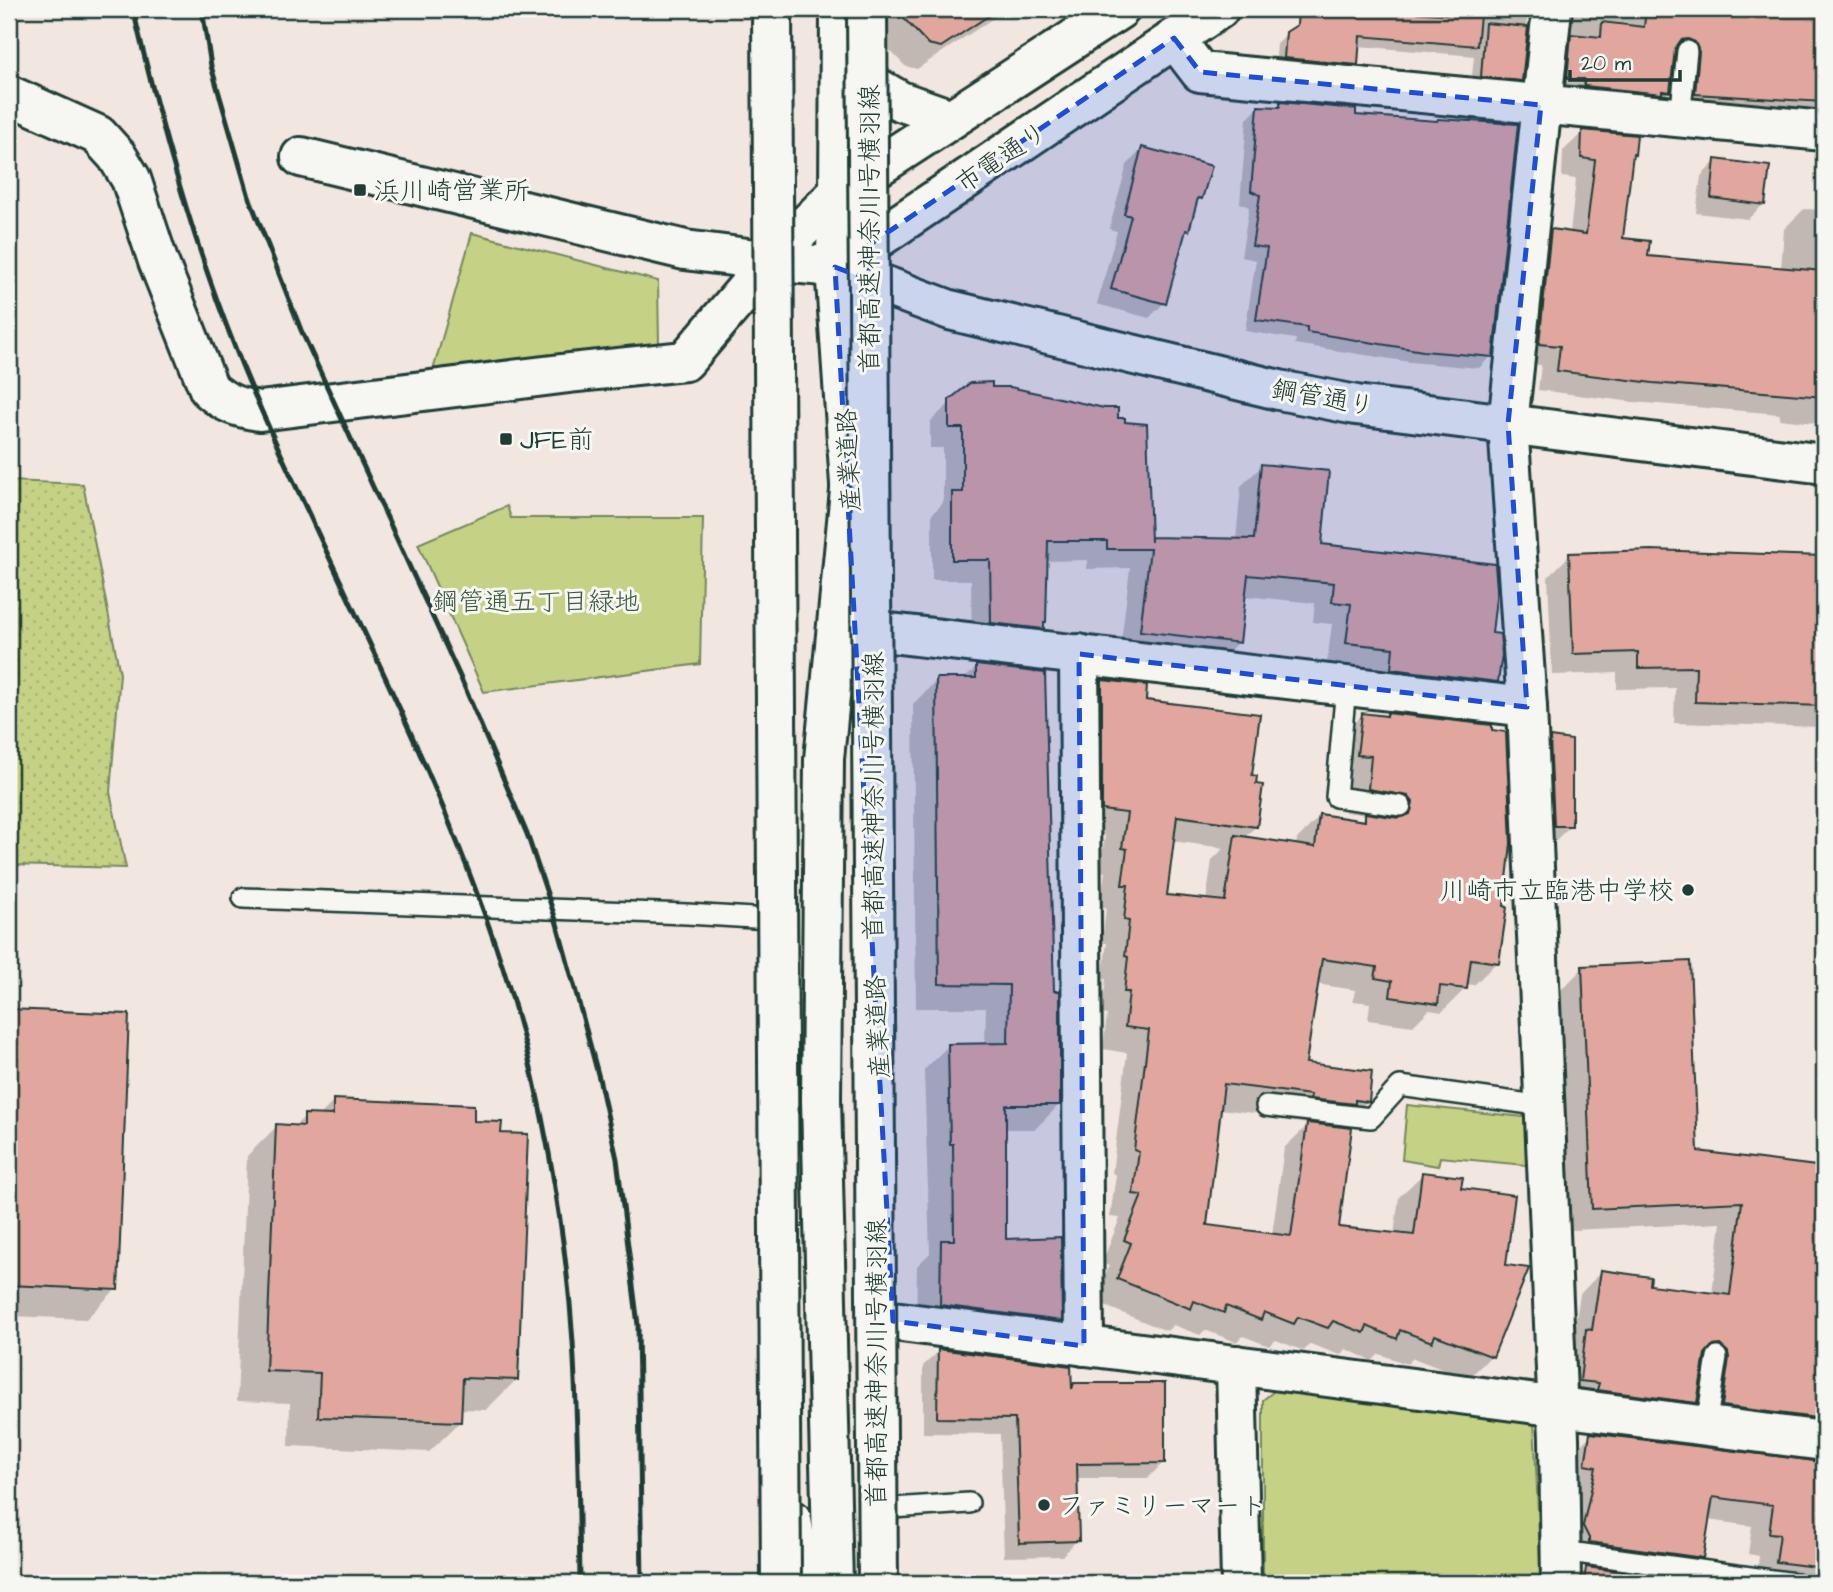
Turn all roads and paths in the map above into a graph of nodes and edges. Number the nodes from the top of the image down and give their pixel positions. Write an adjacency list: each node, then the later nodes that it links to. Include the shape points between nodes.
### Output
1 (765, 9): 19 (main road)
2 (772, 9): 45 (main road, bridge)
3 (840, 9): 10 (main road, 産業道路)
4 (867, 9): 48 (main road, 首都高速神奈川1号横羽線, bridge)
5 (1120, 9): 15 (main road)
6 (1219, 9): 9 (main road, 市電通り)
7 (1543, 9): 8 (lane)
8 (1552, 9): 13 (main road)
9 (1174, 38): 13 (main road, via 1200,72); 20 (main road, 市電通り)
10 (840, 48): 15 (main road, via 872,84 900,101); 18 (main road, 産業道路)
11 (1688, 51): 14 (lane)
12 (9, 95): 19 (main road, via 98,135 117,156 131,179 202,376 209,389 238,408 260,411 685,361)
13 (1542, 105): 14 (main road); 21 (main road)
14 (1680, 118): 16 (main road)
15 (951, 119): 18 (main road)
16 (1824, 131)
17 (301, 156): 19 (main road, via 685,250)
18 (839, 192): 19 (main road); 20 (main road, 産業道路)
19 (771, 261): 20 (main road); 30 (main road)
20 (835, 267): 21 (main road, 鋼管通り, via 950,310 1279,390); 23 (main road, 産業道路)
21 (1507, 424): 22 (main road, 鋼管通り); 27 (main road)
22 (1824, 464)
23 (851, 481): 24 (main road, 産業道路); 47 (main road, via 824,759 821,1100)
24 (856, 629): 25 (main road); 33 (main road, 産業道路)
25 (1079, 654): 26 (main road); 34 (main road)
26 (1346, 686): 27 (main road); 28 (lane, via 1336,797)
27 (1527, 706): 32 (main road)
28 (1401, 806)
29 (243, 898): 30 (lane)
30 (770, 919): 37 (main road)
31 (1266, 1106): 32 (lane, via 1371,1118 1400,1086)
32 (1544, 1106): 38 (main road)
33 (893, 1321): 34 (main road); 42 (main road, 産業道路)
34 (1083, 1346): 36 (main road)
35 (1717, 1357): 39 (lane)
36 (1236, 1365): 38 (main road); 50 (main road)
37 (769, 1367): 44 (main road); 46 (main road)
38 (1558, 1407): 39 (main road); 43 (main road)
39 (1706, 1426): 40 (main road)
40 (1824, 1441)
41 (969, 1503): 42 (lane)
42 (892, 1508): 49 (main road, 産業道路)
43 (1562, 1567): 51 (lane)
44 (770, 1583)
45 (781, 1583)
46 (802, 1583)
47 (832, 1583)
48 (878, 1583)
49 (891, 1583)
50 (1241, 1583)
51 (1795, 1583)

